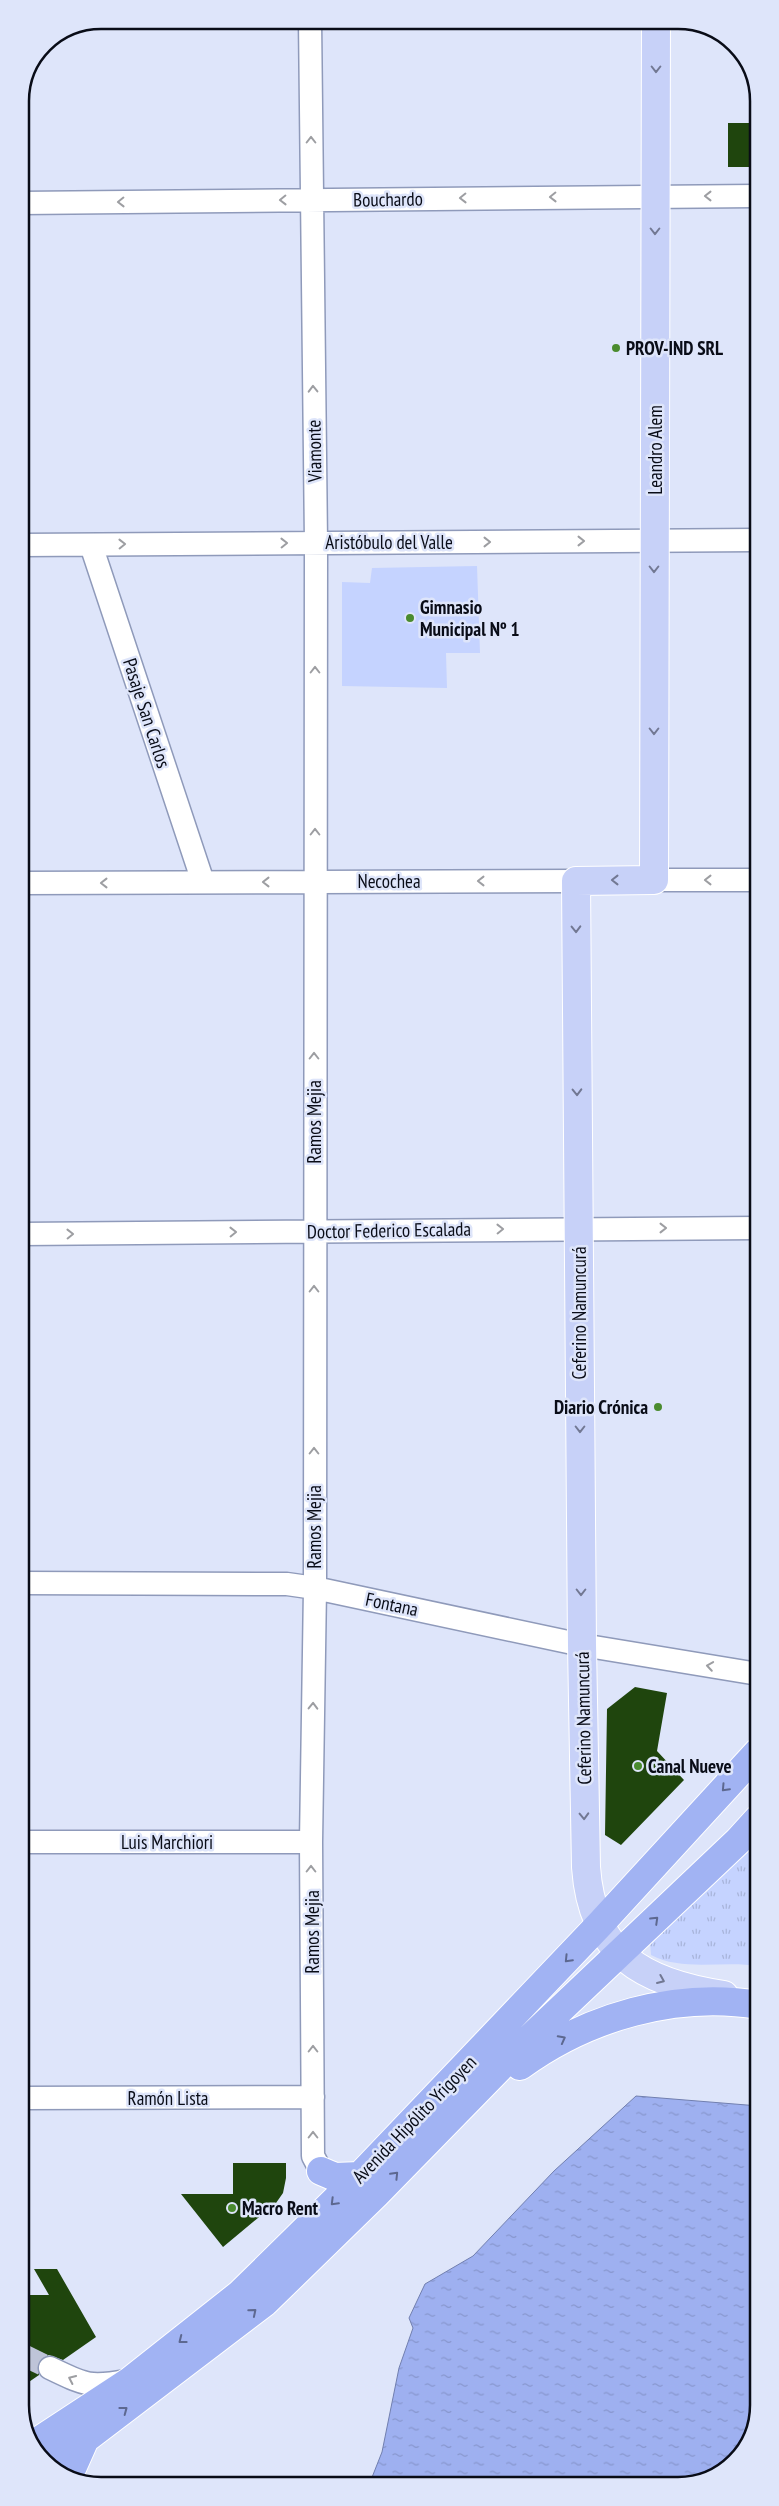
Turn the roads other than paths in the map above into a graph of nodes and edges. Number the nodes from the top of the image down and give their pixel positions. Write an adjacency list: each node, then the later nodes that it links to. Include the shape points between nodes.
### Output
1 (310, 29): 5 (street, Viamonte, one-way to 1)
2 (656, 29): 3 (main road, Leandro Alem, one-way to 3)
3 (655, 196): 4 (street, Bouchardo, one-way to 3); 5 (street, Bouchardo, one-way to 5); 8 (main road, Leandro Alem, one-way to 8)
4 (750, 196)
5 (311, 200): 6 (street, Bouchardo, one-way to 6); 9 (street, Viamonte, one-way to 5)
6 (29, 203)
7 (750, 540): 8 (street, Aristóbulo del Valle)
8 (654, 541): 9 (street, Aristóbulo del Valle, one-way to 8); 12 (main road, Leandro Alem, one-way to 12)
9 (316, 542): 11 (street, Aristóbulo del Valle, one-way to 9); 14 (street, Viamonte, one-way to 9)
10 (29, 545): 11 (street, Aristóbulo del Valle)
11 (92, 545): 16 (street, Pasaje San Carlos)
12 (654, 880): 13 (street, Necochea, one-way to 12); 15 (main road, Necochea, one-way to 15)
13 (750, 880)
14 (315, 881): 15 (street, Necochea, one-way to 14); 16 (street, Necochea, one-way to 16); 20 (street, Ramos Mejia, one-way to 14)
15 (576, 881): 18 (main road, Ceferino Namuncurá, one-way to 18)
16 (203, 882): 17 (street, Necochea, one-way to 17)
17 (29, 883)
18 (579, 1228): 19 (street, Doctor Federico Escalada, one-way to 19); 20 (street, Doctor Federico Escalada, one-way to 18); 24 (main road, Ceferino Namuncurá, one-way to 24)
19 (750, 1228)
20 (314, 1231): 21 (street, Doctor Federico Escalada, one-way to 20); 23 (street, Ramos Mejia, one-way to 20)
21 (29, 1234)
22 (29, 1582): 23 (street, Fontana, via 288,1584)
23 (314, 1588): 24 (street, Fontana); 29 (street, Ramos Mejia, one-way to 23)
24 (582, 1645): 25 (street, Fontana, one-way to 24); 30 (main road, Ceferino Namuncurá, one-way to 30, via 586,1874 590,1897)
25 (750, 1673)
26 (750, 1761): 30 (highway, Avenida Hipólito Yrigoyen, one-way to 30)
27 (750, 1826): 31 (highway, one-way to 27)
28 (29, 1842): 29 (street, Luis Marchiori)
29 (311, 1842): 34 (street, Ramos Mejia, one-way to 29)
30 (601, 1923): 31 (main road, Ceferino Namuncurá); 38 (highway, Avenida Hipólito Yrigoyen, one-way to 38)
31 (620, 1954): 32 (main road, one-way to 32, via 645,1973 677,1986); 36 (highway)
32 (750, 2001)
33 (750, 2003): 36 (highway, one-way to 33, via 532,2057 589,2026 683,2003)
34 (313, 2097): 35 (street, Ramón Lista); 37 (street, Ramos Mejia, one-way to 34, via 313,2156)
35 (29, 2098)
36 (439, 2130): 41 (highway, Avenida Hipólito Yrigoyen, one-way to 36, via 265,2302)
37 (321, 2171): 38 (highway, via 335,2177)
38 (360, 2176): 40 (highway, Avenida Hipólito Yrigoyen, one-way to 40, via 234,2299)
39 (50, 2368): 40 (street, one-way to 39, via 99,2386 82,2383)
40 (130, 2381): 42 (highway, Avenida Hipólito Yrigoyen)
41 (85, 2439): 43 (highway, Avenida Hipólito Yrigoyen); 44 (highway)
42 (41, 2445)
43 (42, 2446)
44 (72, 2471)

